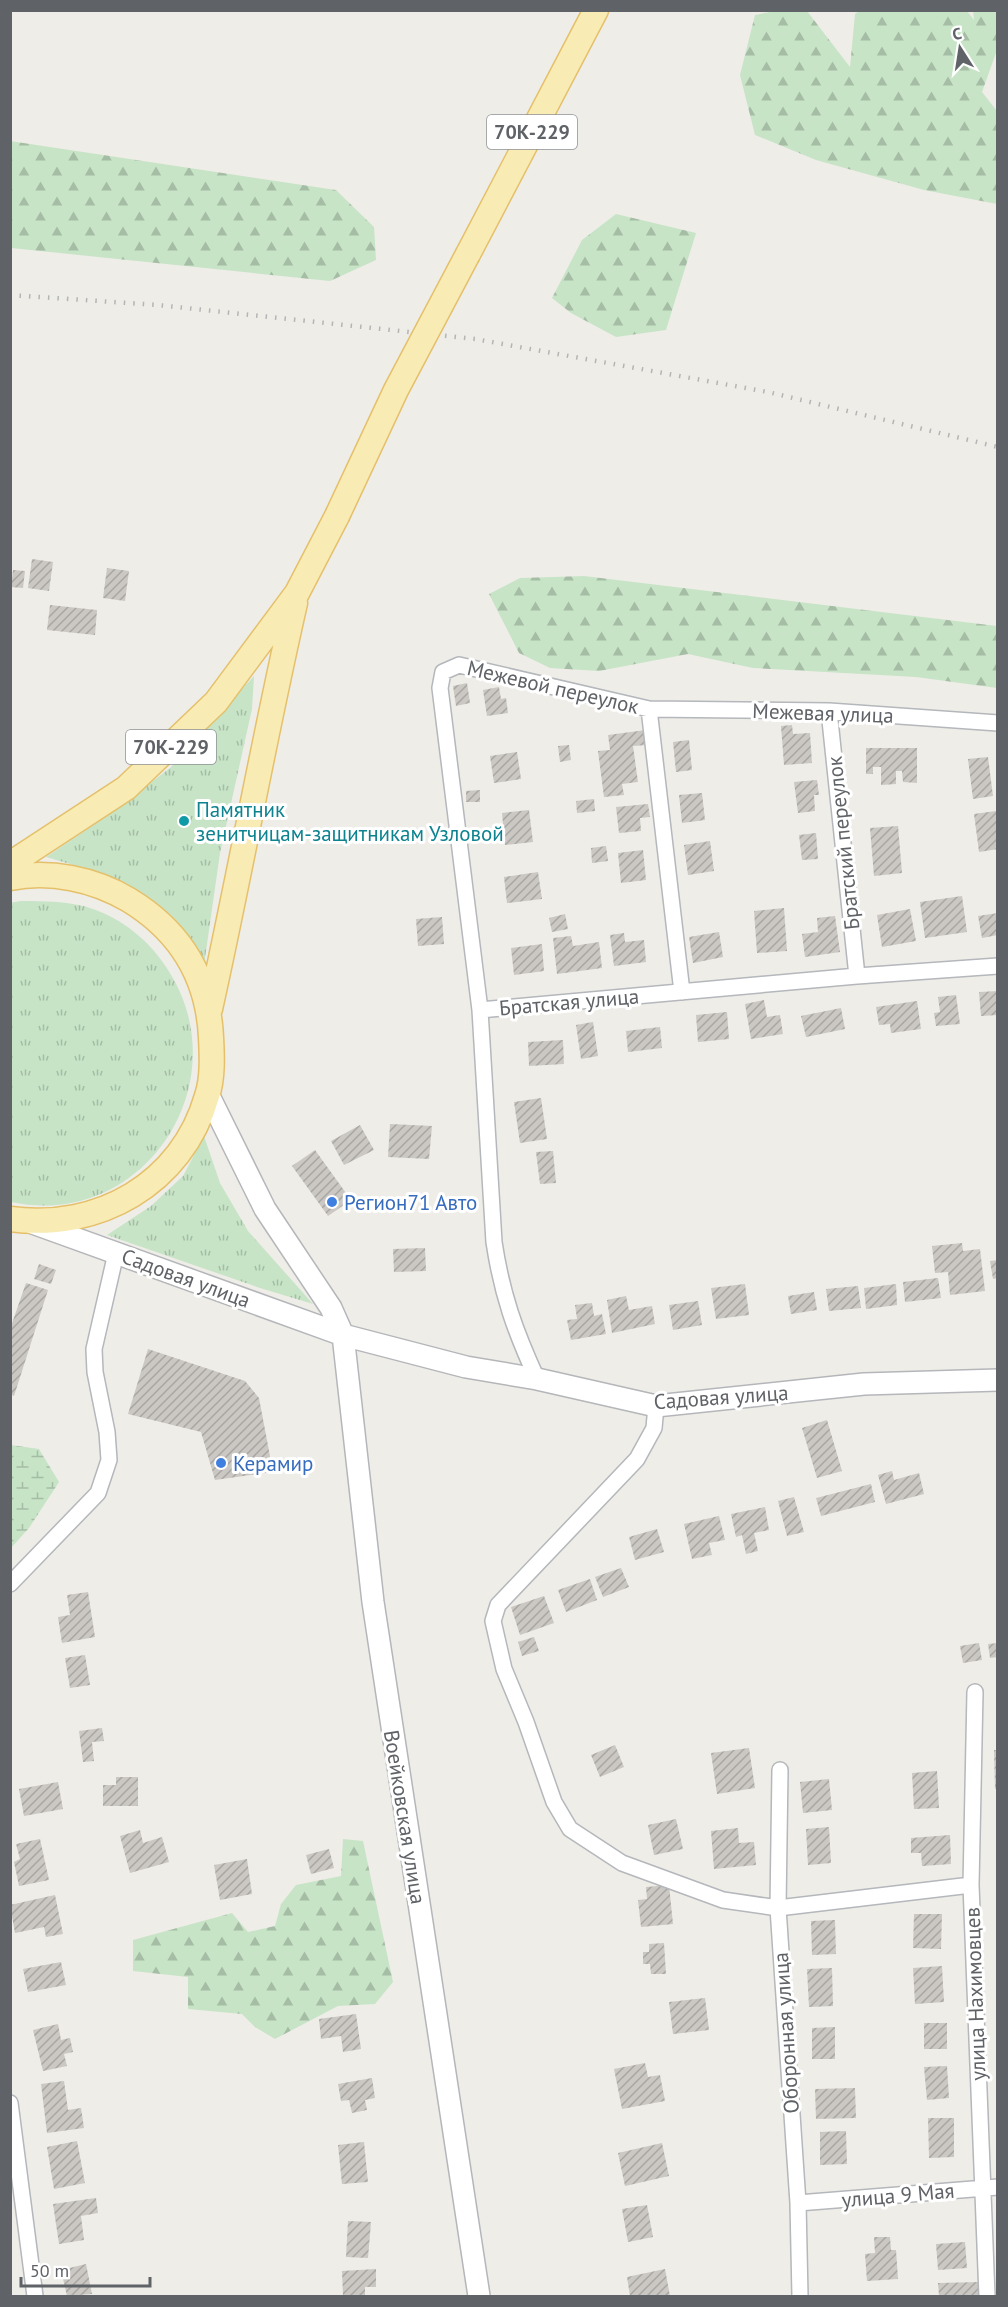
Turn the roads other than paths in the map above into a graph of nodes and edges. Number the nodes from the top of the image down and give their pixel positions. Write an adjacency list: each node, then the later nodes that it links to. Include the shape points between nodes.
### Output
1 (596, 10): 2 (main road, 70К-229, bridge, via 396,390)
2 (297, 593): 6 (main road, 70К-229, via 216,702 173,745 126,789); 12 (main road, 70К-229)
3 (649, 709): 4 (street, Межевая улица); 10 (street, Межевой переулок); 11 (street, Межевой переулок, via 459,665 443,672 440,688)
4 (829, 711): 5 (street, Межевая улица); 9 (street, Братский переулок)
5 (998, 723)
6 (10, 864)
7 (10, 878): 12 (main road, 70К-229, via 70,878 111,891 141,908 161,924 188,958 201,982)
8 (998, 966): 9 (street, Братская улица)
9 (857, 976): 10 (street, Братская улица)
10 (682, 992): 11 (street, Братская улица)
11 (480, 1010): 17 (street, Братская улица, via 498,1270 515,1331)
12 (209, 1011): 13 (main road, 70К-229, via 212,1059)
13 (208, 1094): 14 (main road, 70К-229, via 187,1142 171,1163 138,1192 82,1217); 16 (main road, via 265,1209 331,1308)
14 (20, 1220): 15 (main road, Садовая улица)
15 (116, 1253): 16 (main road, Садовая улица); 20 (street, via 94,1349 110,1460 98,1493)
16 (343, 1335): 17 (main road, Садовая улица, via 466,1367); 29 (main road, Воейковская улица, via 373,1602)
17 (537, 1379): 19 (main road, Садовая улица)
18 (998, 1380): 19 (main road, Садовая улица, via 864,1384)
19 (656, 1406): 24 (street, via 654,1428 637,1459 498,1605 493,1621 504,1669 554,1802 570,1829 622,1863 723,1900)
20 (10, 1584)
21 (975, 1692): 23 (street, улица Нахимовцев)
22 (780, 1770): 24 (street, Оборонная улица)
23 (971, 1885): 24 (street); 26 (street, улица Нахимовцев)
24 (778, 1908): 27 (street, Оборонная улица)
25 (10, 2103): 28 (street)
26 (990, 2188): 27 (street, улица 9 Мая); 31 (street, улица Нахимовцев)
27 (798, 2204): 30 (street, Оборонная улица)
28 (35, 2296)
29 (479, 2296)
30 (800, 2296)
31 (987, 2296)

